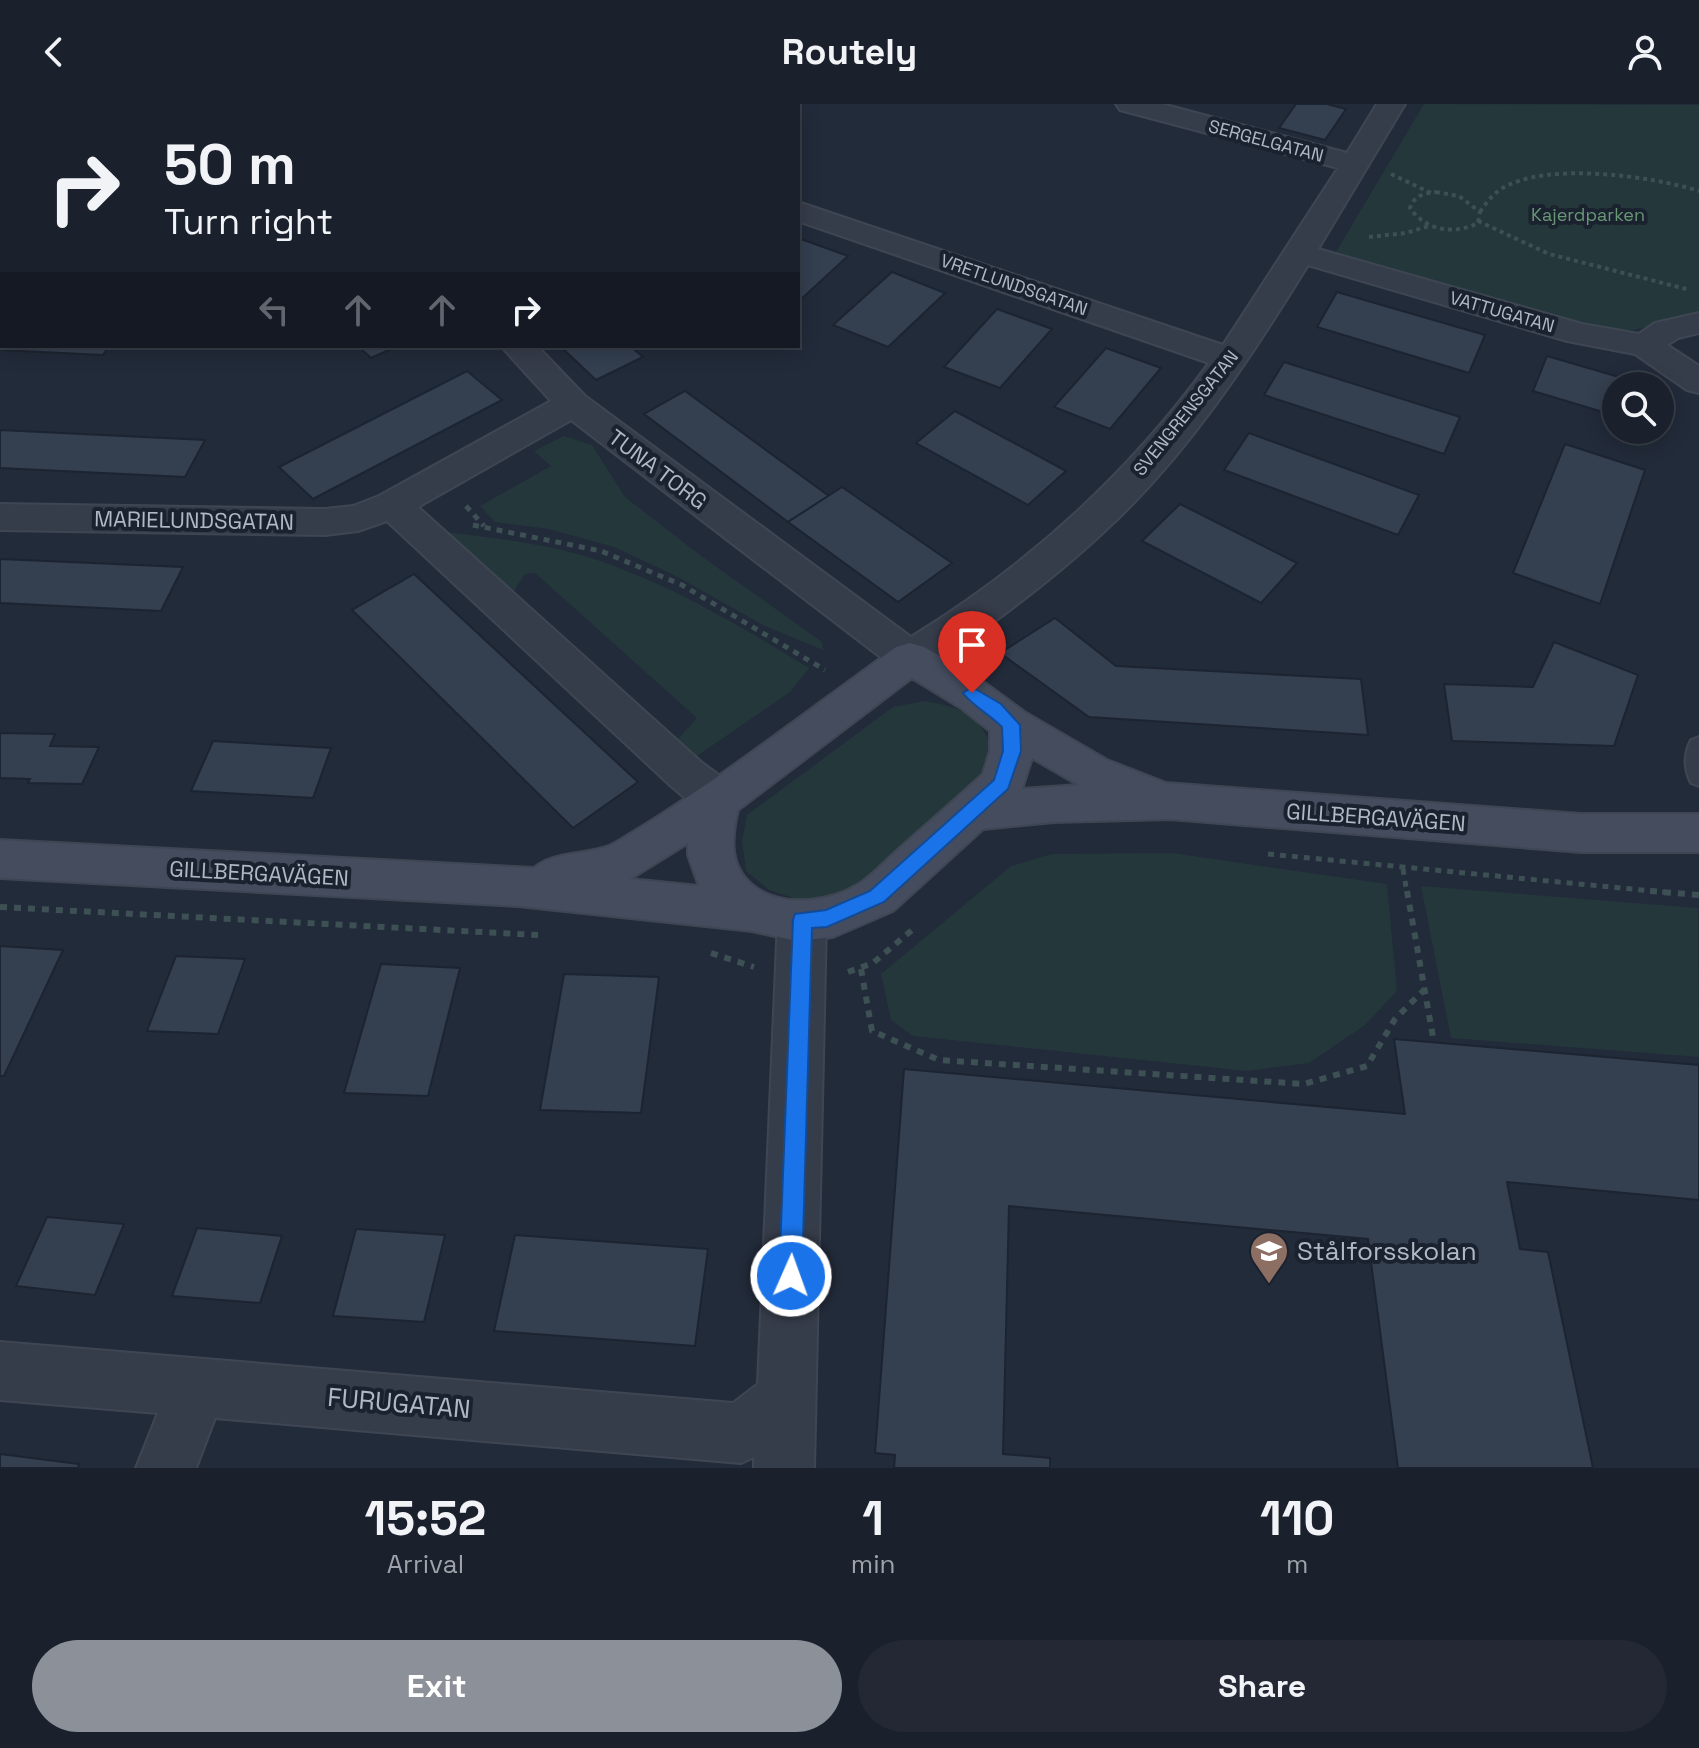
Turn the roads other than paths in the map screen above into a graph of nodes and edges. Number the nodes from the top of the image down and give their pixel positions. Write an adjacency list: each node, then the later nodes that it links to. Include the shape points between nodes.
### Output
1 (1130, 104): 3 (street, SERGELGATAN)
2 (1391, 104): 3 (street, SVENGRENSGATAN)
3 (1355, 164): 5 (street, SVENGRENSGATAN)
4 (800, 212): 9 (street, VRETLUNDSGATAN)
5 (1307, 247): 7 (street, VATTUGATAN, via 1579,334); 9 (street, SVENGRENSGATAN)
6 (1699, 323): 7 (street, via 1667,330)
7 (1645, 345): 10 (street)
8 (520, 348): 11 (street, TUNA TORG)
9 (1231, 359): 14 (street, SVENGRENSGATAN, via 1143,471 1049,560 964,624)
10 (1699, 382)
11 (573, 404): 12 (street); 14 (street, TUNA TORG)
12 (394, 509): 13 (street, MARIELUNDSGATAN, via 325,522); 18 (street)
13 (0, 517)
14 (895, 648): 15 (street, GILLBERGAVÄGEN, via 983,701); 18 (street, GILLBERGAVÄGEN)
15 (1011, 725): 19 (street, GILLBERGAVÄGEN, via 1092,772); 20 (street, GILLBERGAVÄGEN, via 1012,751 1002,784)
16 (1699, 746): 17 (lane)
17 (1699, 777)
18 (719, 800): 25 (street, GILLBERGAVÄGEN, via 622,862); 26 (street, via 711,820 713,869 732,901)
19 (1170, 801): 20 (street, GILLBERGAVÄGEN); 21 (street, GILLBERGAVÄGEN)
20 (975, 811): 27 (street, GILLBERGAVÄGEN, via 877,897 827,918)
21 (1581, 833): 22 (street, GILLBERGAVÄGEN); 23 (street, GILLBERGAVÄGEN)
22 (1699, 833)
23 (1699, 856)
24 (0, 859): 25 (street, GILLBERGAVÄGEN)
25 (518, 886): 26 (street, GILLBERGAVÄGEN)
26 (748, 912): 27 (street, GILLBERGAVÄGEN)
27 (801, 945): 30 (street)
28 (0, 1371): 29 (street, FURUGATAN)
29 (198, 1386): 30 (street, FURUGATAN, via 741,1433); 31 (street)
30 (787, 1398): 32 (street)
31 (166, 1468)
32 (784, 1468)

